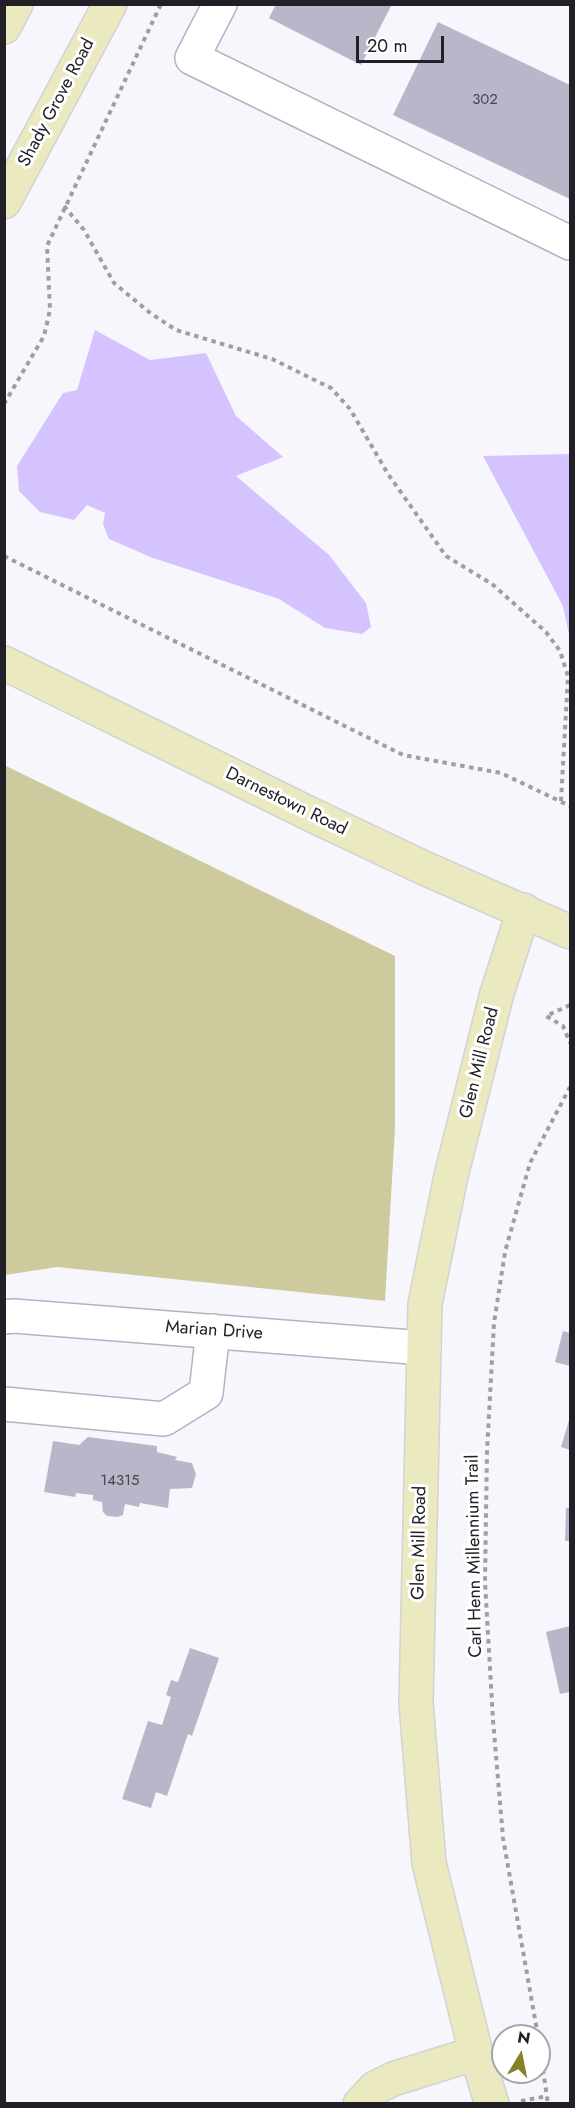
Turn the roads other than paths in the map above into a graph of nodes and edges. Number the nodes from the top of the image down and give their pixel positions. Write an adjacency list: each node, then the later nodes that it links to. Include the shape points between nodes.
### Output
1 (16, 4): 4 (main road)
2 (110, 4): 5 (main road, Shady Grove Road)
3 (220, 4): 6 (street, via 192,58)
4 (4, 27)
5 (4, 202)
6 (570, 243)
7 (4, 663): 8 (main road, Darnestown Road, via 312,815)
8 (524, 910): 9 (main road, Darnestown Road); 12 (main road, Glen Mill Road, via 497,993 451,1176 425,1304)
9 (570, 932)
10 (4, 1317): 11 (street, Marian Drive)
11 (213, 1331): 12 (street, Marian Drive); 13 (street, via 206,1393 164,1419)
12 (423, 1348): 14 (main road, Glen Mill Road, via 416,1703 429,1863)
13 (4, 1404)
14 (476, 2053): 15 (main road, via 393,2079 375,2088); 16 (main road, Glen Mill Road)
15 (360, 2103)
16 (492, 2103)

